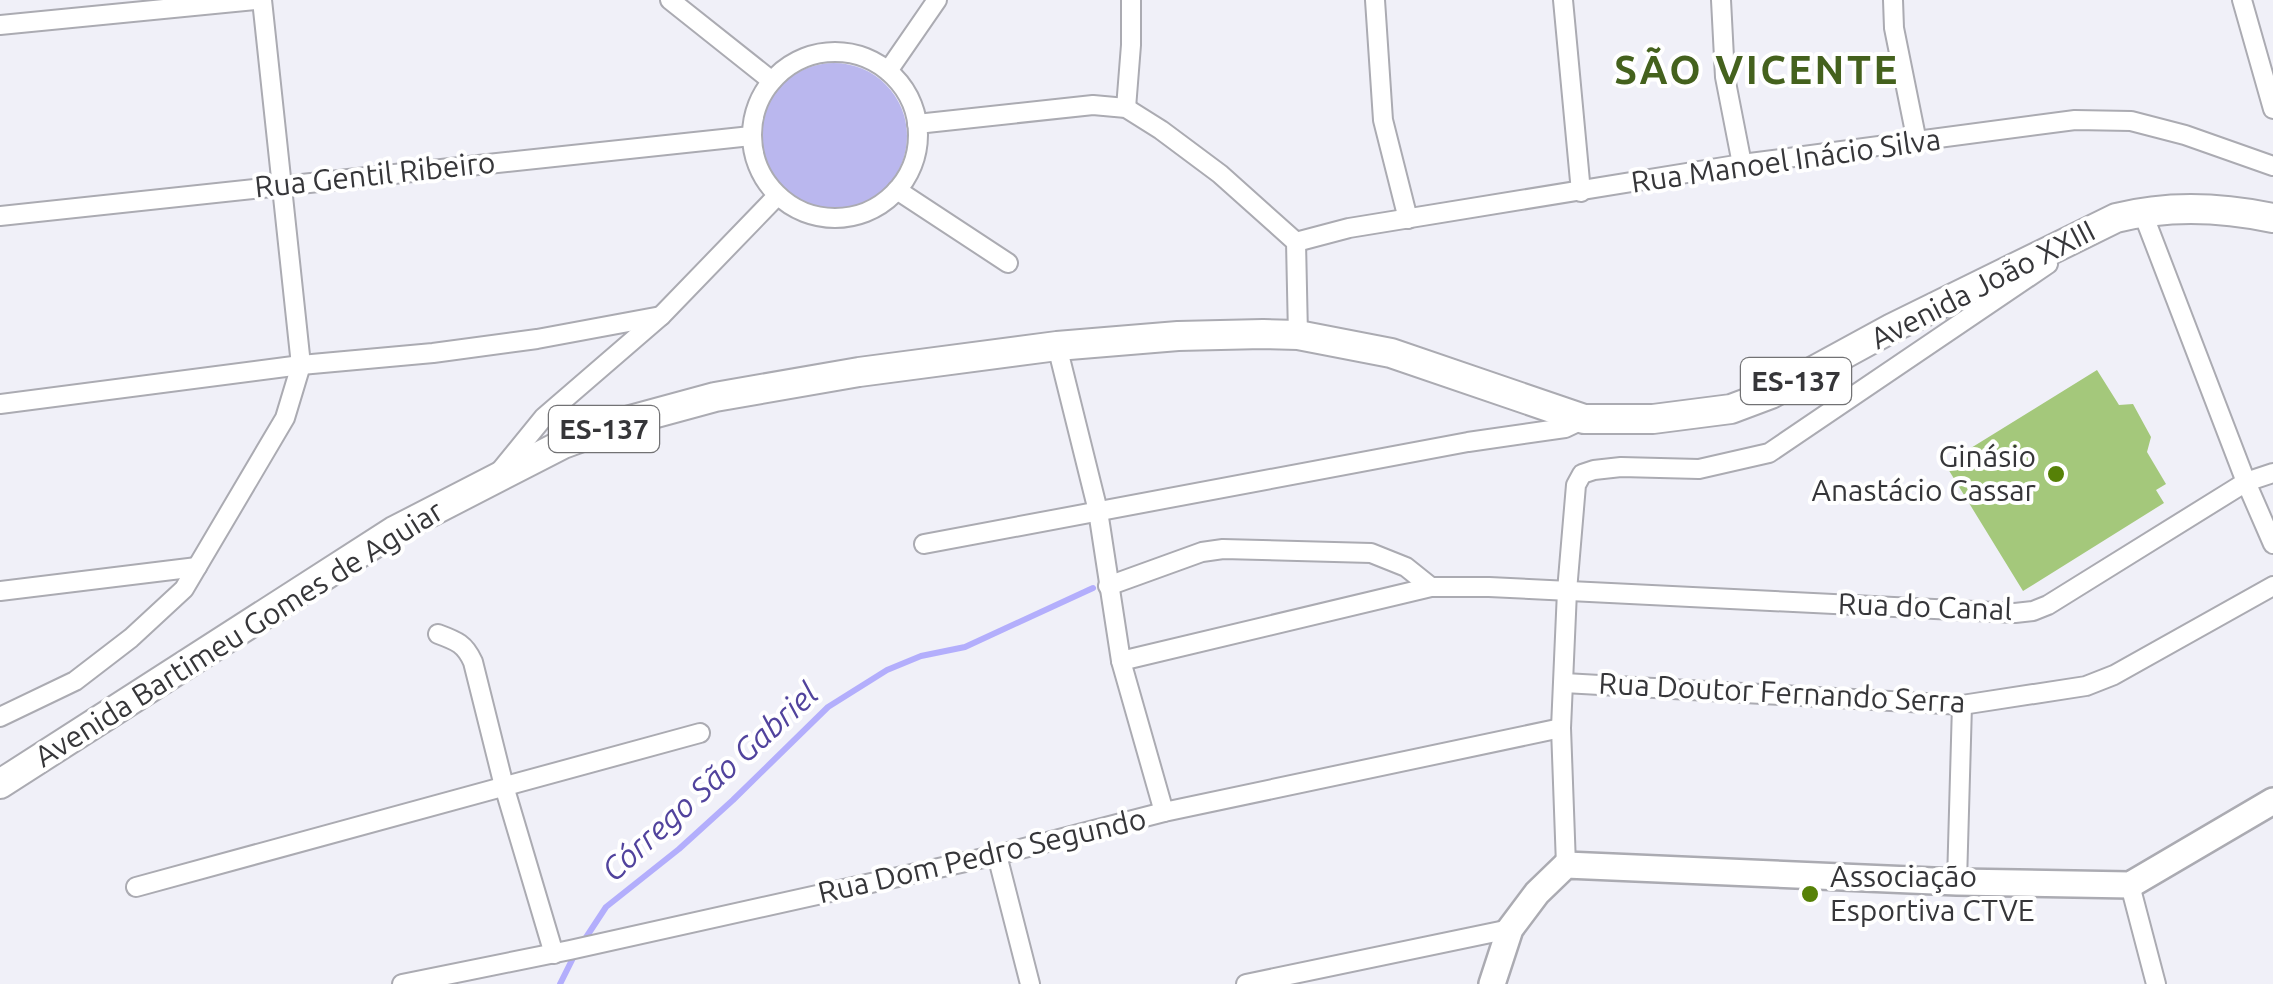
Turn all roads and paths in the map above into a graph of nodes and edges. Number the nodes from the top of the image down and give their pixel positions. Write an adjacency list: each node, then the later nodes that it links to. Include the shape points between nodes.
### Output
1 (259, 0): 10 (street); 20 (street)
2 (670, 0): 12 (street)
3 (937, 0): 11 (street)
4 (1131, 0): 13 (street)
5 (1375, 0): 27 (street, via 1383,120)
6 (1563, 0): 22 (street)
7 (1720, 0): 18 (street, via 1725,76)
8 (1893, 0): 17 (street)
9 (2242, 0): 14 (street)
10 (0, 25)
11 (888, 71): 12 (street, via 864,57 811,54); 15 (street, via 912,104)
12 (772, 80): 16 (street)
13 (1126, 108): 15 (street, via 1092,105); 28 (street, via 1220,174)
14 (2273, 109)
15 (917, 124): 21 (street, via 917,148)
16 (751, 136): 20 (street, Rua Gentil Ribeiro); 23 (street, via 760,173)
17 (1917, 142): 18 (street, Rua Manoel Inácio Silva); 19 (street, Rua Manoel Inácio Silva, via 2075,120 2131,121)
18 (1742, 164): 22 (street, Rua Manoel Inácio Silva)
19 (2273, 166)
20 (281, 185): 25 (street, Rua Gentil Ribeiro); 33 (street)
21 (898, 190): 23 (street, via 852,217 812,215); 29 (street)
22 (1580, 192): 27 (street, Rua Manoel Inácio Silva)
23 (778, 196): 30 (street)
24 (2128, 215): 26 (main road, Avenida João XXIII / ES-137, via 2204,209); 35 (main road, Avenida João XXIII / ES-137, via 1732,410); 38 (street); 47 (street, via 1769,453 1698,468 1582,474)
25 (0, 216)
26 (2273, 218)
27 (1408, 219): 28 (street, Rua Manoel Inácio Silva)
28 (1296, 242): 31 (street)
29 (1008, 264)
30 (661, 316): 33 (street, via 485,346); 37 (street, via 544,417)
31 (1298, 335): 32 (main road, Avenida Bartimeu Gomes de Aguiar / ES-137); 35 (main road, Avenida João XXIII / ES-137, via 1391,354)
32 (1058, 346): 37 (main road, Avenida Bartimeu Gomes de Aguiar / ES-137, via 715,397 608,427); 39 (street)
33 (301, 366): 34 (street); 42 (street, via 284,418)
34 (0, 404)
35 (1584, 419): 39 (street, via 1564,428)
36 (2273, 473): 38 (street, Rua do Canal)
37 (493, 479): 55 (main road, Avenida Bartimeu Gomes de Aguiar / ES-137, via 394,531)
38 (2246, 482): 41 (street); 47 (street, Rua do Canal, via 2048,605 2015,613)
39 (1098, 511): 40 (street); 43 (street)
40 (924, 544)
41 (2273, 544)
42 (198, 567): 46 (street); 52 (street, via 184,589 75,681)
43 (1108, 586): 45 (street, via 1223,549 1371,553 1406,567); 49 (street)
44 (2273, 586): 51 (street, Rua Doutor Fernando Serra, via 2086,686)
45 (1431, 587): 47 (street, Rua do Canal); 49 (street, Rua do Canal)
46 (0, 591)
47 (1567, 591): 50 (street)
48 (438, 634): 56 (street, via 460,642 473,662)
49 (1120, 661): 58 (street)
50 (1564, 682): 51 (street, Rua Doutor Fernando Serra); 53 (street)
51 (1962, 706): 61 (street)
52 (0, 717)
53 (1561, 728): 58 (street, Rua Dom Pedro Segundo); 60 (street)
54 (700, 733): 56 (street)
55 (0, 784)
56 (504, 786): 63 (street); 65 (street)
57 (2273, 801): 62 (street)
58 (1164, 812): 59 (street, Rua Dom Pedro Segundo)
59 (997, 854): 65 (street, Rua Dom Pedro Segundo); 68 (street)
60 (1566, 865): 61 (street); 64 (street)
61 (1957, 882): 62 (street)
62 (2130, 885): 71 (street)
63 (136, 887)
64 (1510, 929): 66 (street); 70 (street)
65 (562, 952): 67 (street, Rua Dom Pedro Segundo)
66 (1307, 977): 69 (street)
67 (402, 984)
68 (1030, 984)
69 (1246, 984)
70 (1492, 984)
71 (2156, 984)

